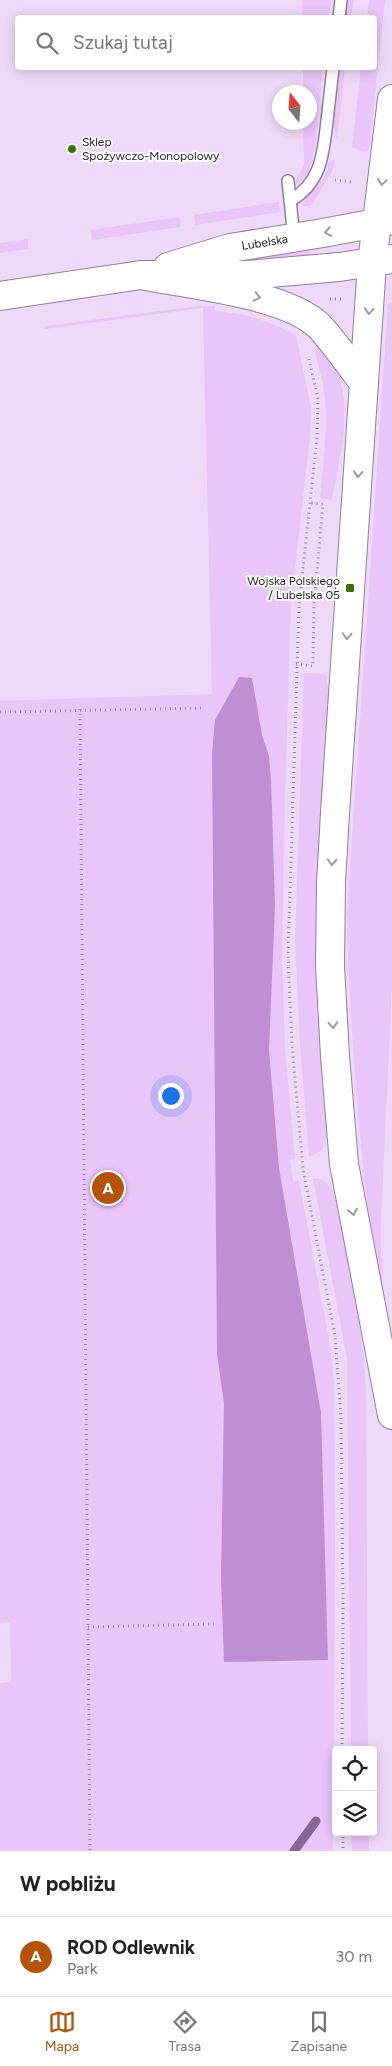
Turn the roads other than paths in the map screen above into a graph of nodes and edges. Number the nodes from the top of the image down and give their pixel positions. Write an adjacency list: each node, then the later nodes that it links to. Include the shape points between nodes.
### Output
1 (341, 0): 2 (lane)
2 (339, 15)
3 (333, 70): 6 (lane, via 323,157 310,183)
4 (392, 98): 7 (main road, one-way to 7)
5 (288, 181): 6 (lane)
6 (290, 201): 8 (lane)
7 (384, 221): 8 (main road, Lubelska, one-way to 8); 9 (main road)
8 (294, 238): 10 (main road, Lubelska, via 230,248)
9 (382, 261): 10 (main road, Lubelska, via 234,276); 12 (main road, one-way to 12)
10 (140, 275): 11 (main road, Lubelska); 12 (main road, one-way to 12, via 266,299 283,306 318,325)
11 (0, 296)
12 (364, 382): 13 (main road, one-way to 13, via 331,883 330,966 344,1164)
13 (392, 1415)

